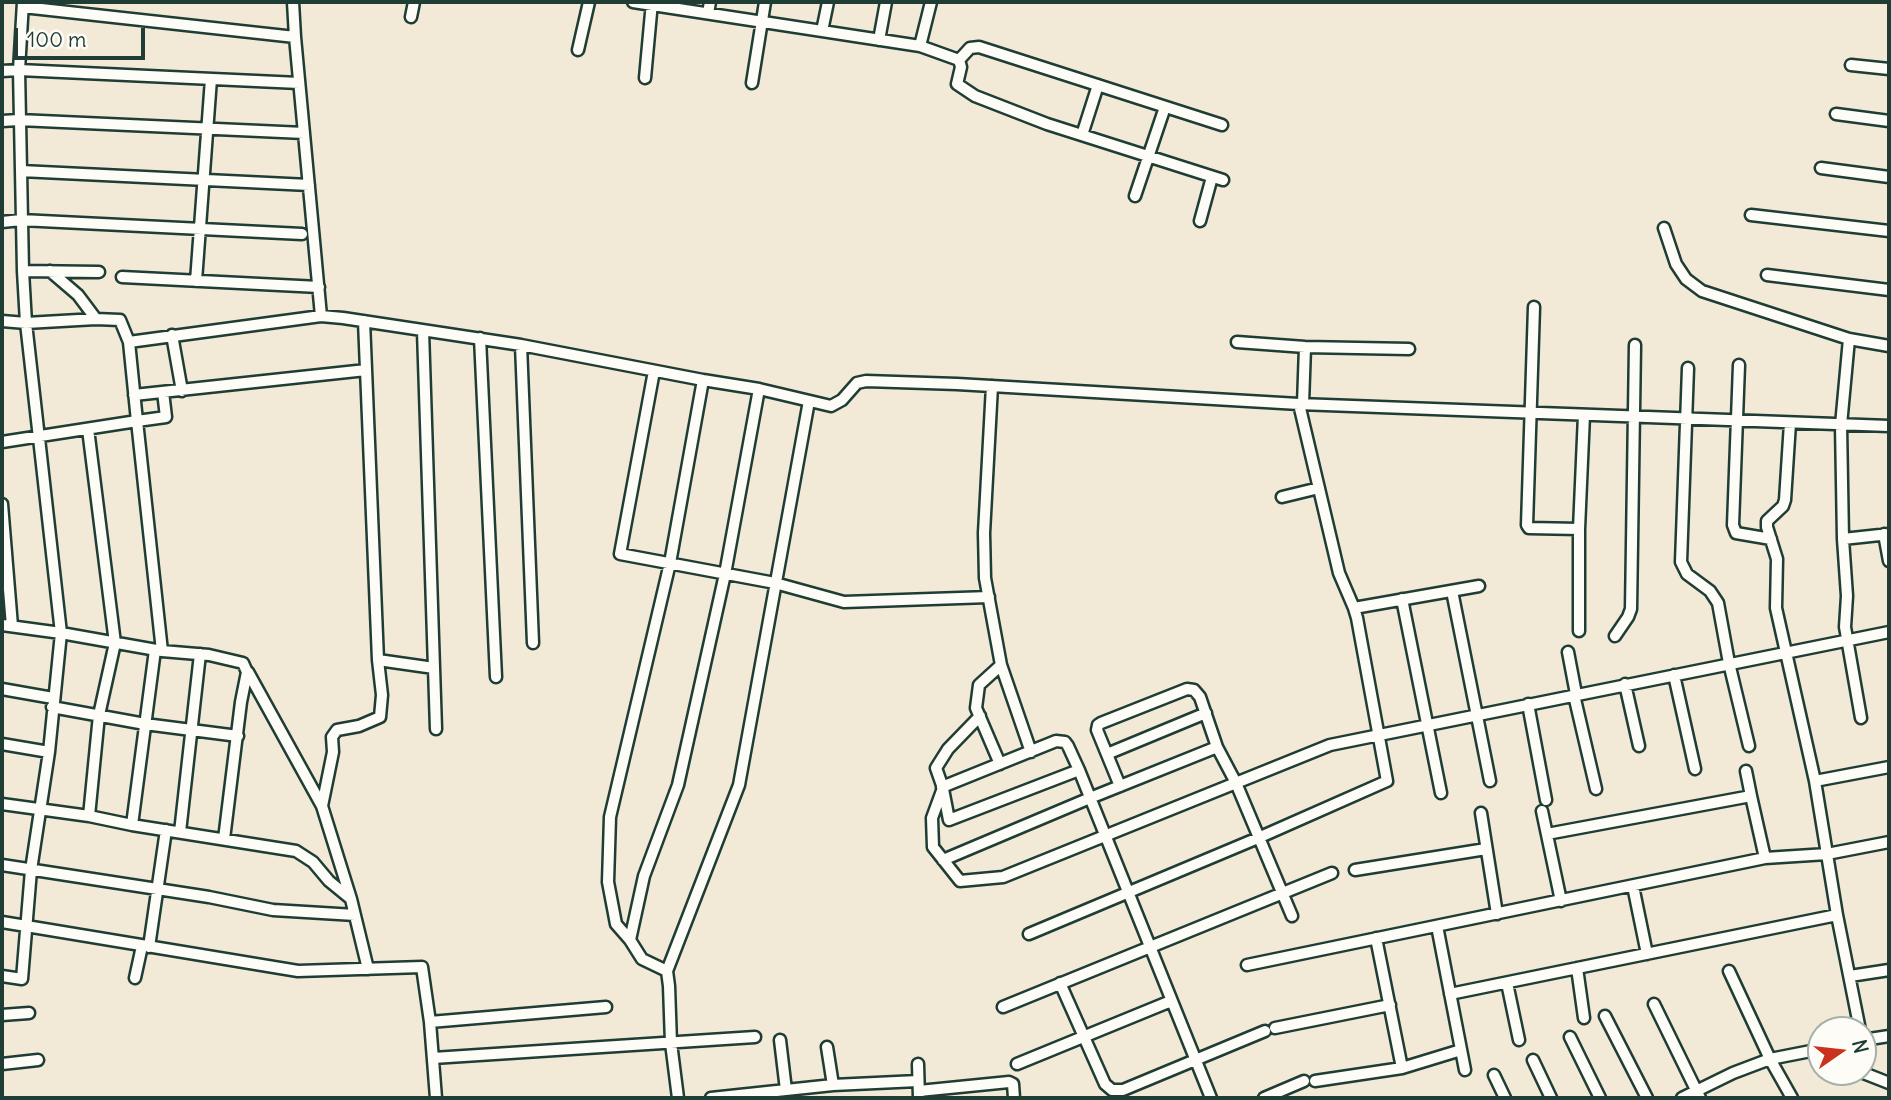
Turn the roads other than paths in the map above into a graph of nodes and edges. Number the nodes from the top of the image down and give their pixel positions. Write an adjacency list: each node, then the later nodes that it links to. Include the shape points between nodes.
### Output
1 (293, 2): 16 (street)
2 (415, 2): 13 (street)
3 (589, 2): 19 (street)
4 (633, 2): 10 (street)
5 (710, 2): 12 (street)
6 (765, 2): 14 (street)
7 (828, 2): 15 (street)
8 (886, 2): 17 (street)
9 (931, 2): 18 (street)
10 (652, 3): 12 (street); 25 (street)
11 (23, 4): 16 (street); 23 (street)
12 (708, 13): 14 (street)
13 (411, 18)
14 (762, 22): 15 (street); 28 (street)
15 (822, 31): 17 (street)
16 (295, 37): 27 (street)
17 (878, 40): 18 (street)
18 (920, 46): 20 (street)
19 (578, 50)
20 (959, 60): 29 (street, via 970,48 979,47); 38 (street, via 957,84 968,92)
21 (1851, 65): 22 (street)
22 (1889, 69)
23 (19, 70): 24 (street); 26 (street); 32 (street)
24 (2, 71)
25 (645, 78)
26 (211, 79): 27 (street); 36 (street)
27 (299, 83): 37 (street)
28 (752, 83)
29 (1098, 85): 30 (street); 38 (street)
30 (1165, 107): 35 (street); 39 (street)
31 (1836, 114): 34 (street)
32 (19, 120): 33 (street); 36 (street); 41 (street)
33 (2, 121)
34 (1889, 121)
35 (1222, 125)
36 (207, 129): 37 (street); 43 (street)
37 (304, 133): 44 (street)
38 (1082, 135): 39 (street)
39 (1149, 156): 45 (street); 48 (street, via 1217,178)
40 (1821, 167): 42 (street)
41 (20, 171): 43 (street); 47 (street)
42 (1889, 177)
43 (204, 180): 44 (street); 51 (street)
44 (309, 185): 60 (street)
45 (1135, 196)
46 (1751, 215): 52 (street)
47 (21, 220): 49 (street); 51 (street); 54 (street)
48 (1200, 221)
49 (2, 222)
50 (1664, 228): 71 (street, via 1676,264 1702,291)
51 (200, 229): 53 (street); 59 (street)
52 (1889, 231)
53 (302, 234)
54 (23, 271): 55 (street); 67 (street)
55 (50, 271): 56 (street); 64 (street, via 78,295)
56 (99, 272)
57 (1767, 275): 61 (street)
58 (122, 276): 59 (street)
59 (196, 281): 60 (street)
60 (319, 288): 63 (street)
61 (1889, 290)
62 (1534, 307): 91 (street)
63 (321, 316): 66 (street); 69 (street)
64 (96, 319): 67 (street); 72 (street, via 120,320)
65 (2, 321): 67 (street)
66 (364, 321): 68 (street); 81 (street)
67 (26, 323): 101 (street)
68 (423, 331): 70 (street); 134 (street)
69 (172, 335): 72 (street); 86 (street)
70 (480, 338): 74 (street); 137 (street)
71 (1849, 339): 76 (street); 98 (street)
72 (129, 342): 88 (street)
73 (1237, 342): 77 (street)
74 (521, 345): 82 (street); 126 (street)
75 (1635, 345): 93 (street)
76 (1889, 346)
77 (1305, 347): 78 (street); 90 (street)
78 (1409, 349)
79 (1739, 365): 96 (street)
80 (1688, 368): 94 (street)
81 (366, 370): 86 (street); 131 (street)
82 (654, 371): 83 (street); 111 (street, via 621,554)
83 (703, 380): 85 (street); 111 (street)
84 (992, 386): 89 (street, via 866,381 857,383 831,406); 90 (street); 116 (street, via 984,533)
85 (759, 389): 89 (street); 112 (street)
86 (182, 391): 87 (street)
87 (163, 392): 88 (street); 95 (street, via 166,417)
88 (134, 395): 95 (street)
89 (810, 401): 113 (street)
90 (1301, 404): 91 (street); 103 (street)
91 (1530, 413): 92 (street); 106 (street, via 1527,525)
92 (1584, 415): 93 (street); 106 (street)
93 (1633, 417): 94 (street); 123 (street, via 1631,608)
94 (1687, 419): 96 (street); 132 (street, via 1681,562 1687,574 1718,603)
95 (137, 421): 100 (street); 127 (street)
96 (1737, 421): 97 (street); 108 (street, via 1734,529)
97 (1790, 423): 98 (street); 108 (street, via 1786,500 1767,521)
98 (1841, 425): 99 (street); 109 (street)
99 (1889, 426)
100 (88, 429): 101 (street); 125 (street)
101 (39, 437): 102 (street); 122 (street)
102 (2, 442)
103 (1319, 488): 104 (street); 118 (street, via 1339,573)
104 (1282, 497)
105 (2, 504): 119 (street)
106 (1578, 529): 120 (street)
107 (1887, 534): 109 (street); 110 (street)
108 (1771, 539): 129 (street, via 1777,559 1775,598)
109 (1843, 539): 124 (street)
110 (1889, 561)
111 (670, 563): 112 (street); 213 (street, via 610,817 608,882 616,924)
112 (725, 574): 113 (street); 213 (street, via 678,785 644,876)
113 (775, 583): 116 (street, via 844,602); 221 (street, via 740,785)
114 (1479, 586): 115 (street)
115 (1452, 590): 117 (street); 144 (street)
116 (989, 597): 133 (street)
117 (1402, 599): 118 (street); 149 (street)
118 (1354, 608): 152 (street)
119 (7, 625): 122 (street)
120 (1579, 631)
121 (1889, 632): 124 (street)
122 (61, 633): 125 (street); 141 (street)
123 (1615, 636)
124 (1846, 641): 129 (street); 147 (street)
125 (115, 643): 127 (street); 145 (street)
126 (533, 643)
127 (159, 651): 130 (street); 148 (street)
128 (1568, 652): 140 (street)
129 (1786, 652): 132 (street); 167 (street)
130 (200, 654): 135 (street, via 243,663); 151 (street)
131 (378, 660): 134 (street); 177 (street, via 380,717 337,730 332,737)
132 (1730, 663): 136 (street); 156 (street)
133 (1001, 664): 146 (street, via 979,685 976,708); 159 (street)
134 (434, 668): 150 (street)
135 (247, 672): 153 (street); 177 (street)
136 (1674, 674): 138 (street); 163 (street)
137 (496, 677)
138 (1625, 684): 140 (street); 155 (street)
139 (2, 689): 141 (street)
140 (1575, 694): 142 (street); 171 (street)
141 (53, 702): 145 (street); 158 (street)
142 (1528, 704): 144 (street); 175 (street)
143 (1206, 713): 157 (street); 160 (street); 160 (street, via 1200,697 1187,689 1101,723 1097,730)
144 (1476, 714): 149 (street); 166 (street)
145 (99, 715): 148 (street); 181 (street)
146 (980, 716): 161 (street); 170 (street, via 936,768)
147 (1861, 718)
148 (145, 724): 151 (street); 182 (street)
149 (1427, 724): 152 (street); 172 (street)
150 (436, 729)
151 (192, 730): 153 (street); 184 (street)
152 (1378, 734): 168 (street, via 1330,745); 187 (street, via 1387,781)
153 (238, 736): 188 (street)
154 (2, 744): 158 (street)
155 (1639, 746)
156 (1749, 746)
157 (1217, 747): 168 (street); 169 (street)
158 (49, 752): 178 (street)
159 (1031, 752): 161 (street); 164 (street, via 1065,742)
160 (1107, 754): 169 (street)
161 (1000, 764): 170 (street)
162 (1889, 767): 167 (street)
163 (1695, 769)
164 (1079, 770): 170 (street, via 948,820); 174 (street)
165 (1746, 771): 173 (street)
166 (1490, 781)
167 (1815, 781): 191 (street)
168 (1236, 783): 186 (street); 187 (street)
169 (1120, 786): 174 (street)
170 (942, 788): 193 (street, via 932,818 933,847)
171 (1595, 789)
172 (1441, 793)
173 (1751, 796): 185 (street); 192 (street)
174 (1090, 798): 186 (street); 193 (street)
175 (1546, 800)
176 (2, 804): 178 (street)
177 (322, 806): 202 (street)
178 (39, 810): 181 (street); 195 (street)
179 (1542, 811): 185 (street)
180 (1481, 813): 190 (street)
181 (89, 816): 182 (street)
182 (132, 825): 183 (street)
183 (166, 830): 184 (street); 199 (street)
184 (180, 832): 188 (street)
185 (1547, 834): 203 (street)
186 (1105, 837): 193 (street, via 1003,877 960,881); 200 (street)
187 (1258, 838): 200 (street); 201 (street)
188 (224, 839): 202 (street, via 296,851)
189 (1889, 842): 191 (street)
190 (1486, 849): 196 (street); 204 (street)
191 (1827, 854): 192 (street); 206 (street)
192 (1765, 858): 198 (street)
193 (943, 860)
194 (2, 865): 195 (street)
195 (31, 870): 199 (street); 210 (street)
196 (1355, 870)
197 (1332, 873): 201 (street)
198 (1633, 886): 203 (street); 216 (street)
199 (158, 889): 205 (street, via 273,910); 214 (street)
200 (1128, 893): 211 (street); 215 (street)
201 (1282, 895): 207 (street); 215 (street)
202 (351, 899): 205 (street)
203 (1561, 901): 204 (street)
204 (1497, 914): 209 (street)
205 (355, 915): 219 (street)
206 (1838, 915): 216 (street); 224 (street)
207 (1292, 916)
208 (2, 922): 210 (street)
209 (1437, 926): 212 (street); 228 (street)
210 (27, 927): 214 (street); 223 (street, via 22,979)
211 (1029, 934)
212 (1376, 939): 217 (street); 231 (street)
213 (630, 940): 221 (street, via 642,960)
214 (146, 946): 219 (street, via 298,971); 225 (street)
215 (1149, 947): 226 (street); 229 (street)
216 (1647, 954): 218 (street)
217 (1247, 965)
218 (1577, 968): 227 (street); 238 (street)
219 (368, 969): 239 (street, via 422,967)
220 (1889, 970): 224 (street)
221 (667, 971): 245 (street)
222 (1729, 971): 251 (street)
223 (2, 976)
224 (1850, 976): 237 (street)
225 (135, 978)
226 (1060, 983): 233 (street); 242 (street)
227 (1507, 983): 228 (street); 244 (street)
228 (1450, 994): 247 (street)
229 (1171, 1001): 242 (street); 250 (street)
230 (1654, 1004): 263 (street)
231 (1390, 1005): 250 (street, via 1270,1029); 257 (street)
232 (606, 1007): 239 (street)
233 (1003, 1007)
234 (29, 1013): 235 (street)
235 (2, 1015)
236 (1605, 1016): 273 (street)
237 (1857, 1016)
238 (1584, 1018)
239 (430, 1022): 249 (street)
240 (755, 1037): 245 (street)
241 (1570, 1037): 272 (street)
242 (1084, 1038): 250 (street, via 1111,1090 1122,1090); 256 (street)
243 (780, 1040): 261 (street)
244 (1519, 1040)
245 (671, 1042): 249 (street); 265 (street)
246 (827, 1047): 260 (street)
247 (1461, 1051): 257 (street); 258 (street)
248 (1807, 1052): 251 (street)
249 (433, 1058): 264 (street)
250 (1196, 1059): 268 (street)
251 (1770, 1059): 263 (street, via 1733,1073); 275 (street)
252 (38, 1060): 255 (street)
253 (1532, 1060): 271 (street)
254 (918, 1064): 262 (street)
255 (2, 1065)
256 (1017, 1065)
257 (1402, 1068): 269 (street, via 1310,1081)
258 (1465, 1070)
259 (1494, 1074): 270 (street)
260 (833, 1085): 261 (street); 262 (street)
261 (786, 1090): 266 (street)
262 (919, 1090): 267 (street, via 1009,1082)
263 (1698, 1095): 274 (street)
264 (436, 1098)
265 (678, 1098)
266 (712, 1098)
267 (1014, 1098)
268 (1211, 1098)
269 (1264, 1098)
270 (1505, 1098)
271 (1551, 1098)
272 (1600, 1098)
273 (1647, 1098)
274 (1682, 1098)
275 (1792, 1098)

